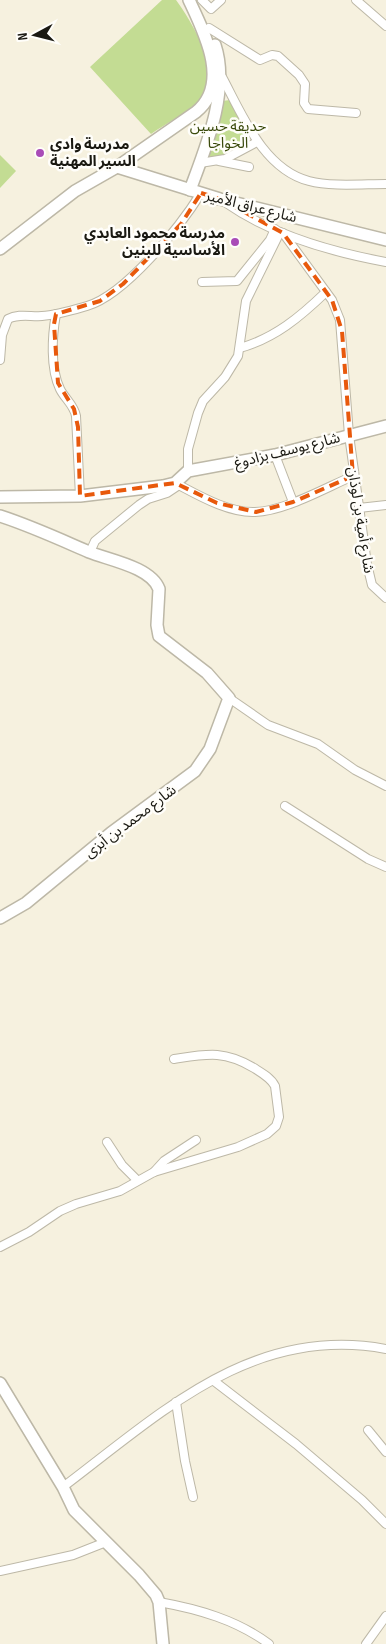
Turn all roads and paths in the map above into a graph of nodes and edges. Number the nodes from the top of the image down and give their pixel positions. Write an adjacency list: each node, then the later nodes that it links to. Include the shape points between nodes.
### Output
1 (189, 0): 9 (main road, via 206,38 212,66 210,93)
2 (197, 0): 7 (main road)
3 (202, 0): 4 (street, via 211,9)
4 (221, 0)
5 (356, 0): 6 (street)
6 (386, 26)
7 (209, 28): 8 (main road); 10 (street, via 260,60 272,55 280,58 303,80 306,88 304,103 308,109)
8 (222, 78): 11 (main road); 12 (street)
9 (196, 112): 11 (main road, via 206,112); 15 (main road)
10 (356, 113)
11 (212, 120): 14 (main road)
12 (256, 142): 13 (street, via 238,154); 17 (street, via 288,170 308,181)
13 (217, 161): 14 (street); 16 (street)
14 (200, 163): 18 (main road)
15 (117, 167): 18 (main road, شارع عراق الأمير); 22 (main road, via 86,183)
16 (249, 167)
17 (386, 184)
18 (195, 192): 19 (main road, شارع عراق الأمير); 26 (street, via 180,224 113,293 95,303)
19 (220, 199): 20 (street); 21 (main road, شارع عراق الأمير)
20 (280, 231): 23 (street, via 331,249); 24 (street, via 237,281); 25 (street, شارع أمية بن لوذان); 27 (street, via 246,301)
21 (386, 240)
22 (0, 249)
23 (386, 262)
24 (202, 282)
25 (326, 292): 27 (street, via 279,332); 30 (street, شارع أمية بن لوذان, via 337,310 342,331)
26 (56, 314): 28 (street, via 8,319 2,335); 35 (street, via 55,367 60,389 76,416)
27 (240, 348): 32 (street, via 230,371 200,407 189,442)
28 (0, 360)
29 (386, 426): 30 (main road, شارع يوسف بزادوغ)
30 (349, 435): 31 (main road, شارع يوسف بزادوغ); 33 (street, شارع أمية بن لوذان)
31 (275, 455): 32 (main road, شارع يوسف بزادوغ); 37 (street)
32 (188, 471): 34 (main road)
33 (353, 476): 37 (street); 39 (street, شارع أمية بن لوذان)
34 (177, 484): 35 (main road); 37 (street, via 217,503 246,512 263,511); 41 (street, via 167,493 139,505 95,541)
35 (80, 496): 36 (main road)
36 (0, 497)
37 (293, 502)
38 (386, 505): 39 (street)
39 (359, 508): 42 (street, شارع أمية بن لوذان, via 372,585)
40 (0, 516): 41 (main road, via 48,532)
41 (90, 552): 43 (main road, via 132,567 156,582 159,588 159,636 207,673)
42 (386, 598)
43 (229, 698): 44 (street, via 268,725 318,744 355,770); 47 (main road, شارع محمد بن أبزى, via 210,749 195,771 106,837 33,898)
44 (386, 786)
45 (285, 806): 46 (street)
46 (386, 867)
47 (0, 918)
48 (174, 1059): 51 (street, via 222,1054 251,1066 275,1086 279,1117 276,1126 262,1137)
49 (196, 1140): 51 (street, via 160,1164)
50 (107, 1142): 52 (street)
51 (154, 1172): 52 (street)
52 (137, 1180): 53 (street, via 120,1191 67,1208)
53 (0, 1246)
54 (386, 1349): 55 (street, via 345,1344 290,1349 241,1366)
55 (214, 1381): 57 (street); 62 (street, via 296,1444)
56 (0, 1383): 60 (main road)
57 (176, 1402): 60 (street); 61 (street)
58 (368, 1430): 59 (street)
59 (386, 1452)
60 (64, 1487): 63 (main road, via 78,1515)
61 (194, 1497)
62 (386, 1524)
63 (106, 1542): 64 (street, via 73,1555); 65 (main road, via 148,1584)
64 (0, 1571)
65 (159, 1602): 67 (main road); 68 (street, via 198,1609)
66 (386, 1616): 69 (street)
67 (164, 1644)
68 (269, 1644)
69 (366, 1644)

